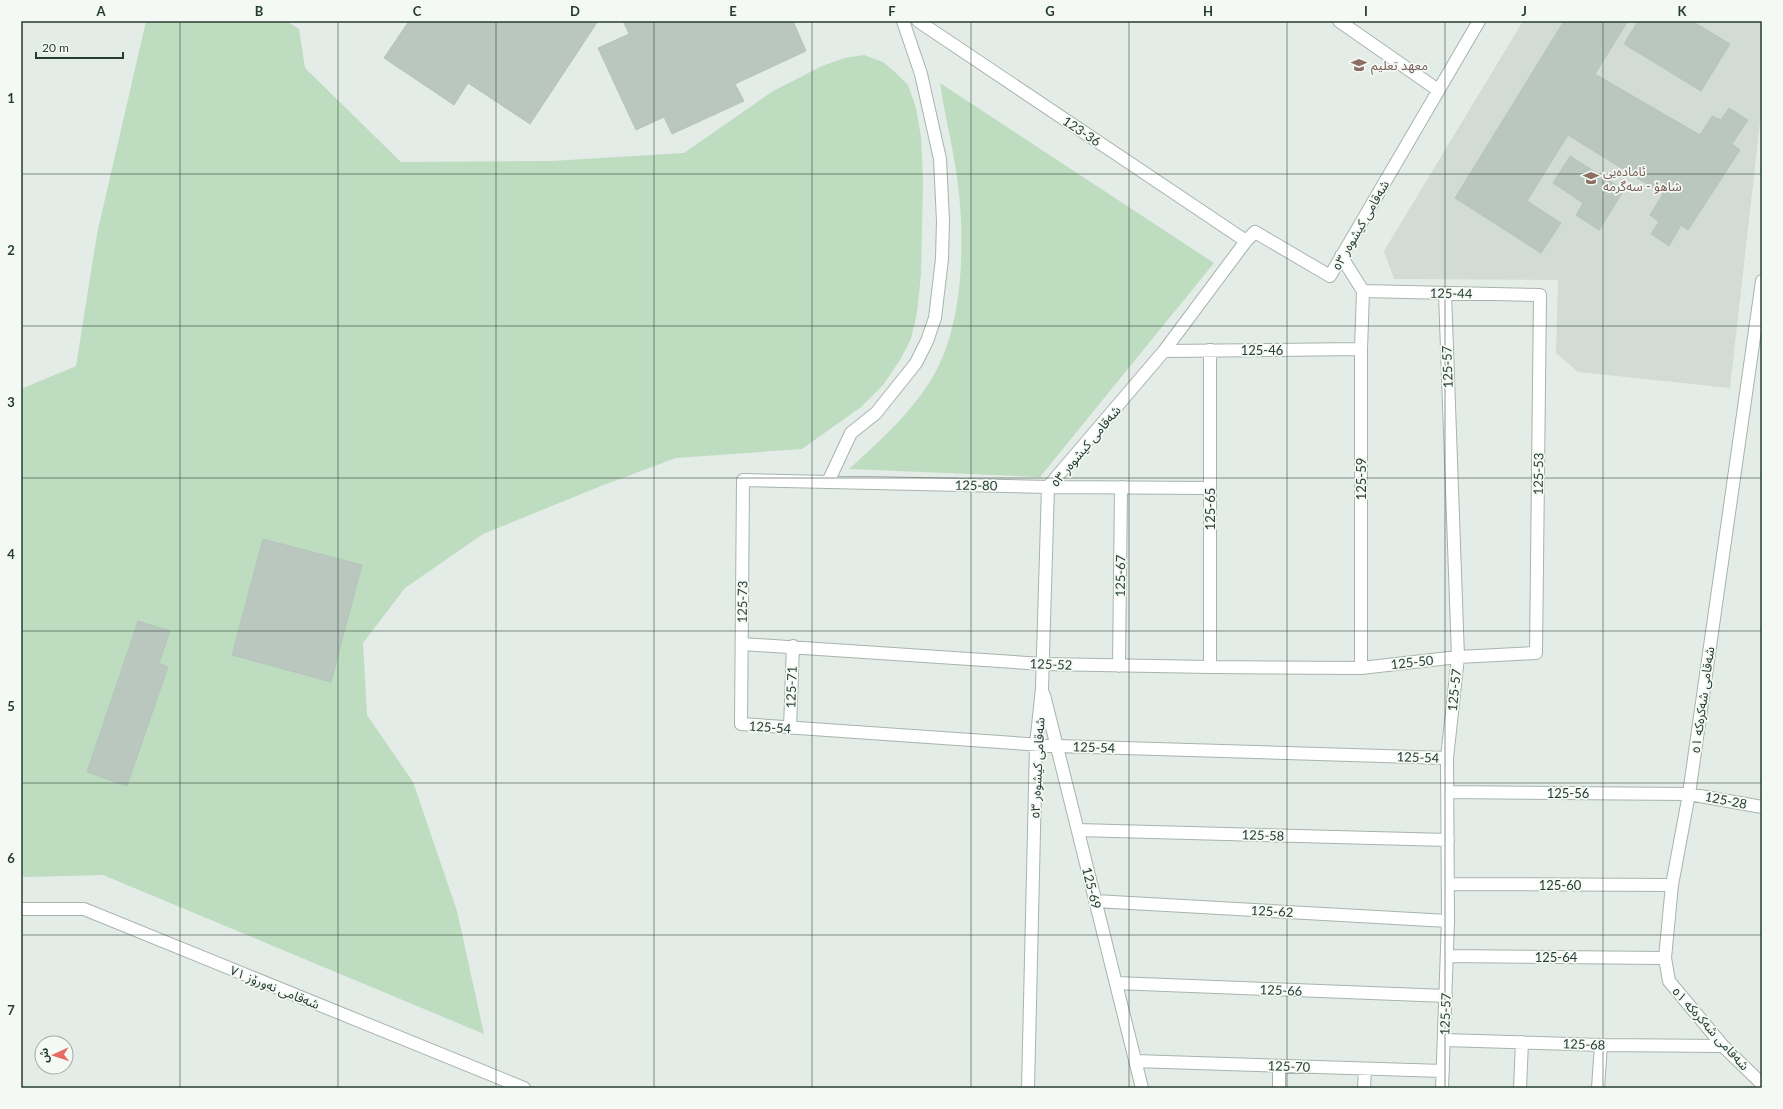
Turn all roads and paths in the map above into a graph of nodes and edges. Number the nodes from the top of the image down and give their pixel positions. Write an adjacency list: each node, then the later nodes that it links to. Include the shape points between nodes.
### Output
1 (903, 21): 17 (street, via 921,74 940,159 942,259 935,318 916,363 876,413 852,433)
2 (918, 21): 6 (street, 123-36)
3 (1339, 21): 5 (street)
4 (1479, 21): 5 (street, شەقامی کیشوەر ٥٣)
5 (1438, 90): 7 (street, شەقامی کیشوەر ٥٣)
6 (1246, 241): 7 (street, شەقامی کیشوەر ٥٣, via 1255,232 1330,276); 14 (street, شەقامی کیشوەر ٥٣)
7 (1341, 256): 9 (street)
8 (1762, 280): 15 (street, شەقامی شەکرەکە ٥١)
9 (1363, 291): 10 (street, 125-44); 12 (street, 125-59)
10 (1445, 293): 11 (street, 125-44); 24 (street, 125-57)
11 (1540, 295): 23 (street, 125-53)
12 (1361, 349): 13 (street, 125-46); 28 (street, 125-59)
13 (1210, 350): 14 (street, 125-46); 20 (street, 125-65)
14 (1164, 351): 18 (street, شەقامی کیشوەر ٥٣)
15 (1756, 360): 36 (street, شەقامی شەکرەکە ٥١)
16 (743, 480): 17 (street, 125-80); 21 (street, 125-73)
17 (828, 482): 18 (street, 125-80)
18 (1048, 487): 19 (street, 125-80); 25 (street, شەقامی کیشوەر ٥٣)
19 (1121, 487): 20 (street, 125-80); 26 (street, 125-67)
20 (1210, 488): 27 (street, 125-65)
21 (742, 644): 22 (street, 125-52); 30 (street, 125-73)
22 (793, 646): 25 (street, 125-52); 31 (street, 125-71)
23 (1536, 653): 24 (street, 125-50)
24 (1458, 657): 28 (street, 125-50); 34 (street, 125-57)
25 (1043, 664): 26 (street, 125-52); 29 (street, شەقامی کیشوەر ٥٣)
26 (1119, 666): 27 (street, 125-52)
27 (1210, 667): 28 (street, 125-52)
28 (1361, 668)
29 (1042, 688): 32 (street, شەقامی کیشوەر ٥٣); 33 (street, 125-69)
30 (741, 724): 31 (street, 125-54)
31 (790, 728): 32 (street, 125-54)
32 (1036, 744): 33 (street, 125-54); 59 (street, شەقامی کیشوەر ٥٣)
33 (1057, 746): 34 (street, 125-54); 38 (street, 125-69)
34 (1447, 758): 35 (street, 125-57)
35 (1448, 792): 36 (street, 125-56); 39 (street, 125-57)
36 (1689, 794): 37 (street, 125-28); 41 (street, شەقامی شەکرەکە ٥١)
37 (1762, 807)
38 (1078, 830): 39 (street, 125-58); 42 (street, 125-69)
39 (1448, 840): 40 (street, 125-57)
40 (1448, 884): 41 (street, 125-60); 44 (street, 125-57)
41 (1672, 885): 46 (street, شەقامی شەکرەکە ٥١)
42 (1095, 901): 44 (street, 125-62); 47 (street, 125-69)
43 (21, 909): 58 (street, شەقامی نەورۆز ٧١, via 84,909)
44 (1448, 921): 45 (street, 125-57)
45 (1447, 956): 46 (street, 125-64); 48 (street, 125-57)
46 (1665, 958): 52 (street, شەقامی شەکرەکە ٥١, via 1669,981)
47 (1116, 983): 48 (street, 125-66); 53 (street, 125-69)
48 (1446, 996): 49 (street, 125-57)
49 (1444, 1040): 50 (street, 125-68); 56 (street, 125-57)
50 (1522, 1042): 51 (street, 125-68); 64 (street)
51 (1601, 1045): 52 (street, 125-68); 65 (street)
52 (1724, 1046): 57 (street, شەقامی شەکرەکە ٥١)
53 (1135, 1061): 54 (street, 125-70); 60 (street, 125-69)
54 (1279, 1066): 55 (street, 125-70); 61 (street)
55 (1365, 1069): 56 (street, 125-70); 62 (street)
56 (1443, 1071): 63 (street, 125-57)
57 (1762, 1084)
58 (524, 1088)
59 (1028, 1088)
60 (1142, 1088)
61 (1279, 1088)
62 (1364, 1088)
63 (1442, 1088)
64 (1520, 1088)
65 (1598, 1088)

